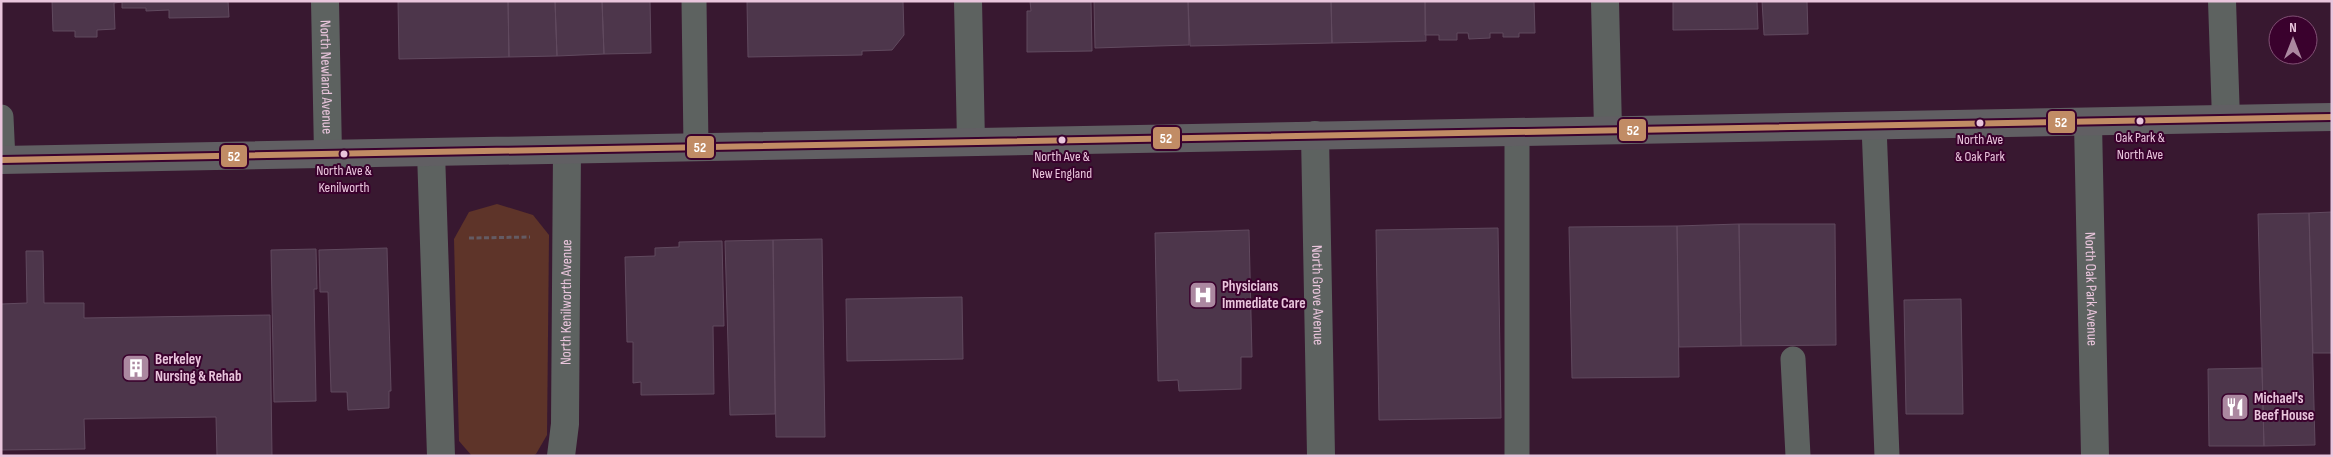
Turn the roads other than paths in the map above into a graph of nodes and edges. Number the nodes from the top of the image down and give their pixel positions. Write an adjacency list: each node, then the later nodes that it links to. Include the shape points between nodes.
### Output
1 (324, 1): 18 (street, North Newland Avenue)
2 (694, 1): 15 (lane)
3 (968, 1): 14 (street)
4 (1605, 1): 11 (street)
5 (2222, 1): 8 (street)
6 (2332, 117): 8 (main road)
7 (1, 118): 19 (lane)
8 (2226, 119): 9 (main road)
9 (2088, 123): 10 (main road); 27 (street, North Oak Park Avenue)
10 (1874, 126): 11 (main road); 26 (lane)
11 (1608, 130): 12 (main road)
12 (1517, 132): 13 (main road); 24 (lane)
13 (1315, 135): 14 (main road); 23 (street, North Grove Avenue)
14 (971, 142): 15 (main road)
15 (696, 147): 16 (main road)
16 (568, 150): 17 (main road); 22 (street, North Kenilworth Avenue, via 565,424)
17 (431, 152): 18 (main road); 21 (street)
18 (328, 154): 19 (main road)
19 (2, 160)
20 (1793, 359): 25 (lane)
21 (441, 456)
22 (561, 456)
23 (1321, 456)
24 (1517, 456)
25 (1798, 456)
26 (1887, 456)
27 (2095, 456)

